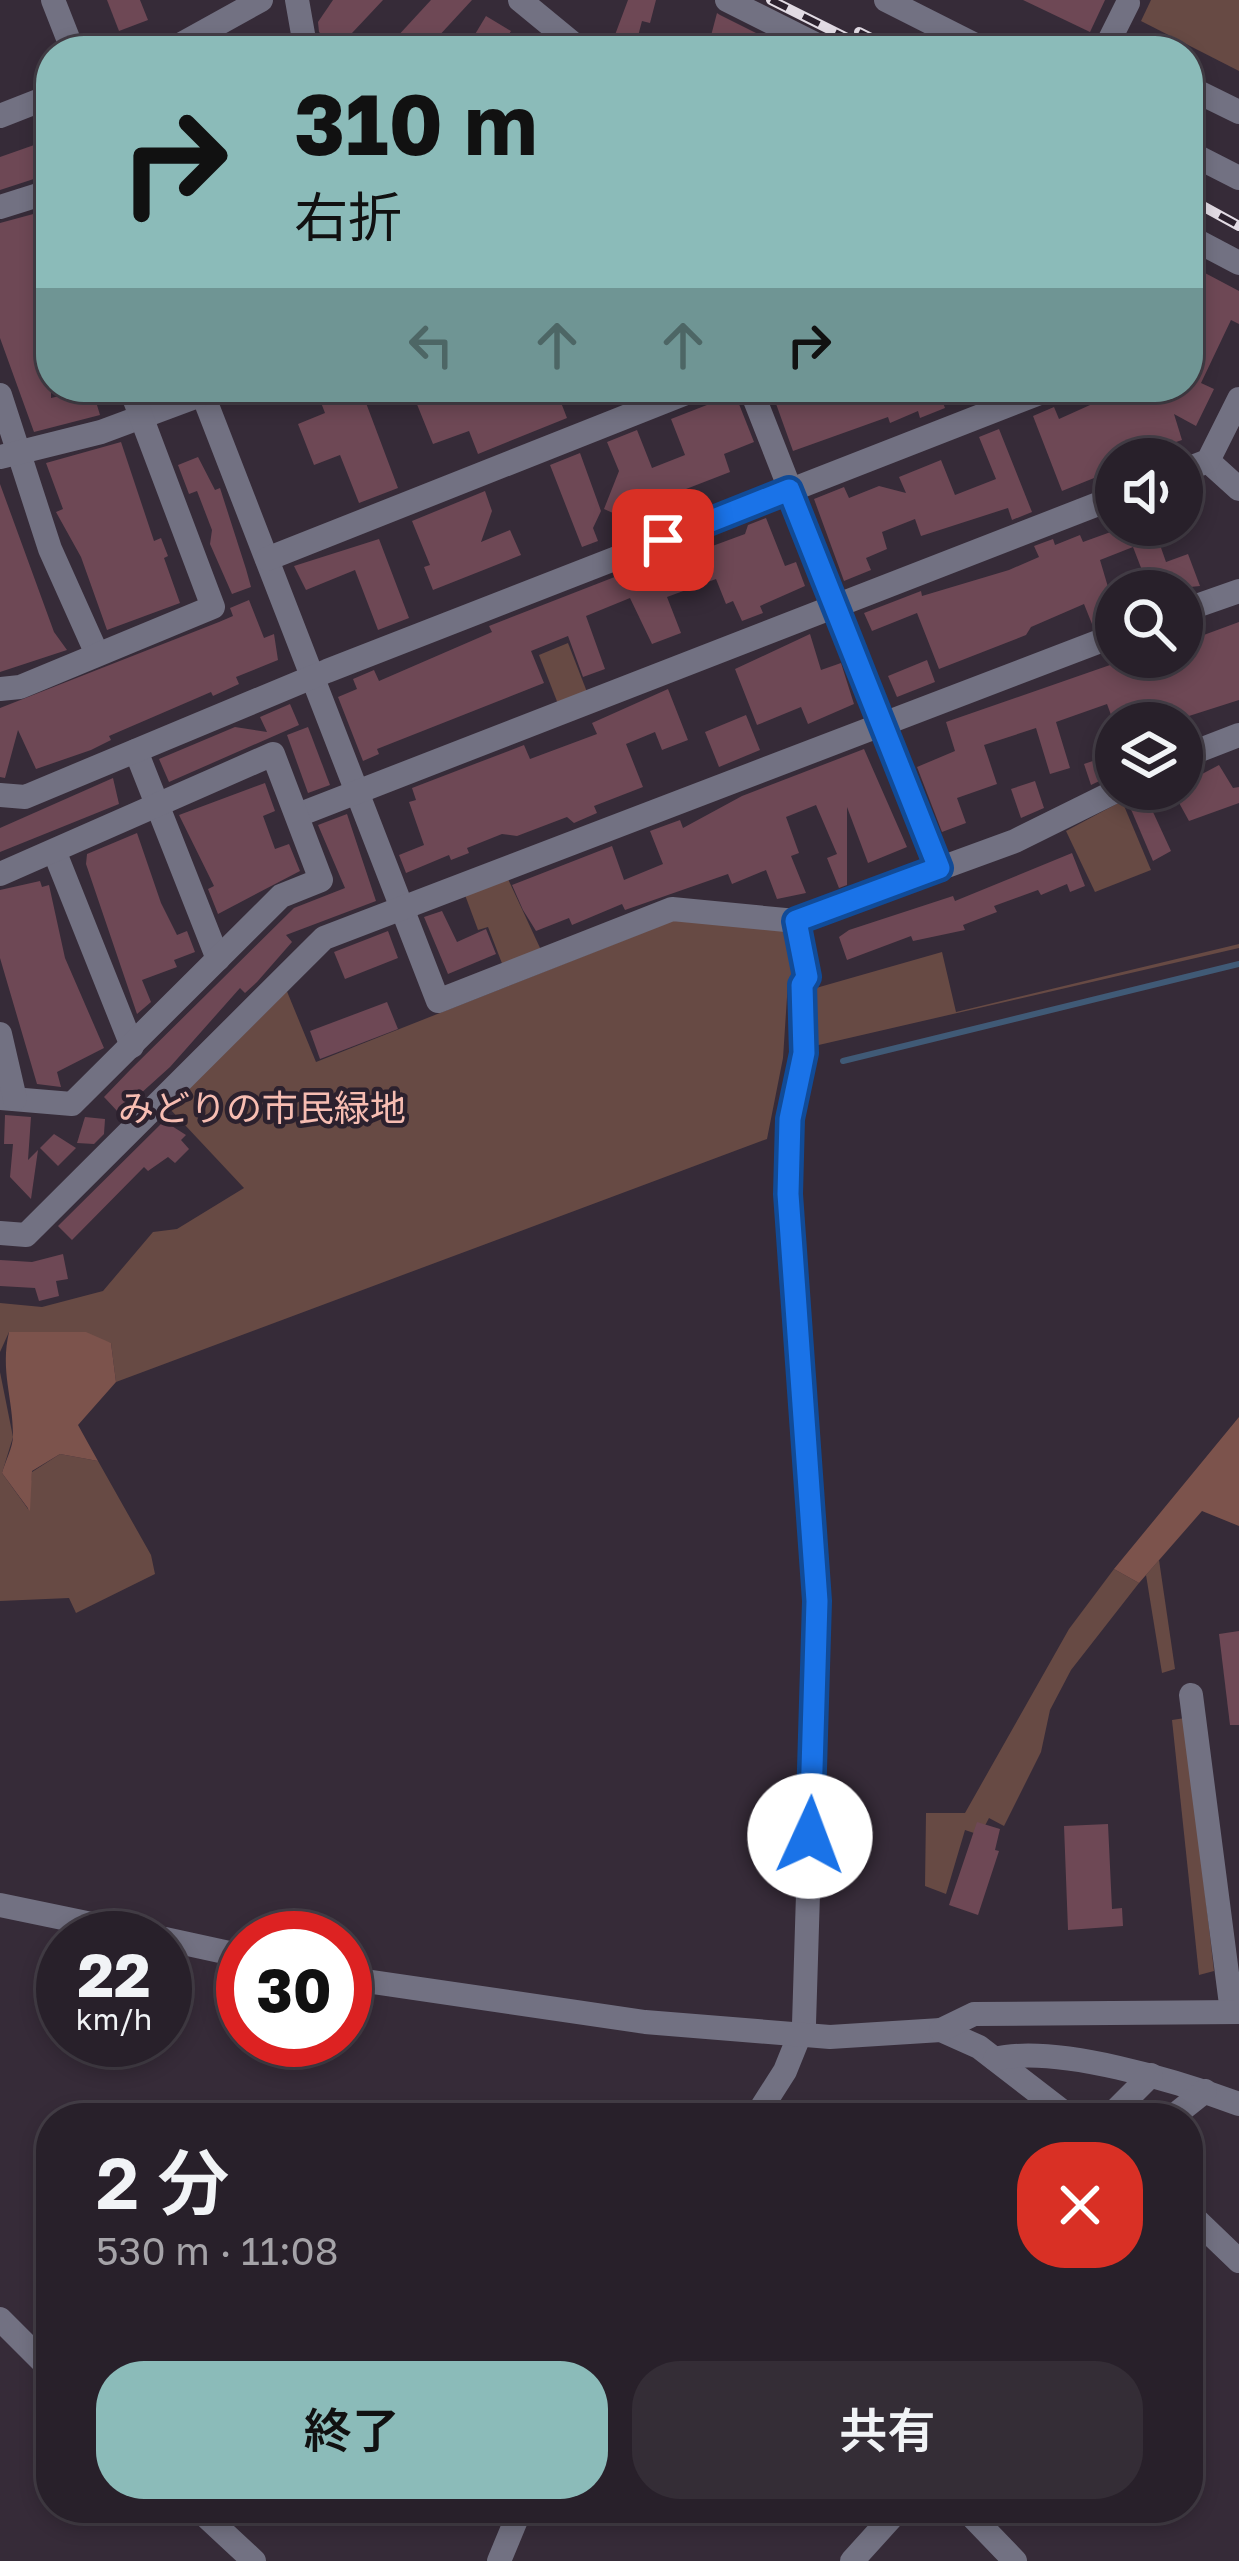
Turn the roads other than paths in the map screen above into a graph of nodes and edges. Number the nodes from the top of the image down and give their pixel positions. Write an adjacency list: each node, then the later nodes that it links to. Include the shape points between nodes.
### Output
1 (52, 0): 8 (street)
2 (261, 0): 9 (street)
3 (297, 0): 10 (street)
4 (520, 0): 11 (street)
5 (727, 0): 12 (street)
6 (886, 0): 13 (street)
7 (1128, 3): 14 (street)
8 (67, 36)
9 (197, 36)
10 (303, 36)
11 (563, 36)
12 (799, 36)
13 (957, 36)
14 (1112, 36)
15 (1203, 94): 17 (street)
16 (36, 102): 18 (street)
17 (1239, 112)
18 (0, 116)
19 (1203, 160): 20 (street)
20 (1239, 178)
21 (36, 196): 22 (street)
22 (0, 207)
23 (1203, 244): 24 (street)
24 (1239, 263)
25 (0, 395): 34 (street)
26 (1239, 399): 35 (street)
27 (136, 402): 33 (street)
28 (173, 402): 33 (street)
29 (206, 402): 40 (street)
30 (663, 402): 40 (street)
31 (756, 402): 38 (street)
32 (1016, 402): 38 (street)
33 (141, 416): 34 (street); 45 (street, via 213,607)
34 (9, 454): 45 (street)
35 (1208, 461): 36 (street); 37 (street)
36 (1203, 463)
37 (1239, 489)
38 (789, 490): 43 (street); 46 (street)
39 (1095, 505): 43 (street)
40 (267, 559): 46 (street)
41 (1239, 591): 42 (street)
42 (1203, 604)
43 (836, 606): 48 (street); 52 (street)
44 (1095, 642): 48 (street)
45 (97, 653): 47 (street)
46 (314, 676): 51 (street); 52 (street)
47 (0, 689)
48 (880, 721): 59 (street); 61 (street)
49 (1239, 736): 50 (street)
50 (1203, 749)
51 (136, 752): 53 (street); 55 (street)
52 (359, 793): 57 (street); 61 (street)
53 (13, 796): 56 (street)
54 (1095, 801): 59 (street)
55 (156, 806): 57 (street, via 273,754); 58 (street); 63 (street)
56 (0, 815)
57 (298, 815): 63 (street, via 321,880 281,896)
58 (55, 853): 60 (street); 65 (street)
59 (939, 868): 62 (street)
60 (0, 874)
61 (403, 908): 62 (street, via 439,1001 672,909); 67 (street, via 324,938 26,1235)
62 (796, 921): 74 (street, via 807,977 788,1194 817,1601)
63 (218, 959): 65 (street)
64 (0, 1034): 66 (street)
65 (132, 1046): 66 (street, via 72,1104)
66 (7, 1099)
67 (0, 1233)
68 (1190, 1695): 72 (street)
69 (0, 1904): 70 (street)
70 (36, 1912)
71 (372, 1982): 74 (street, via 646,2022)
72 (1236, 2012): 73 (street, via 974,2014)
73 (941, 2030): 74 (street); 75 (street)
74 (802, 2035): 78 (street)
75 (995, 2059): 76 (street, via 1018,2053); 79 (street)
76 (1151, 2075): 77 (street); 80 (street)
77 (1205, 2091): 81 (street); 82 (street)
78 (763, 2103)
79 (1052, 2103)
80 (1123, 2103)
81 (1190, 2103)
82 (1239, 2104)
83 (1203, 2226): 84 (street)
84 (1239, 2260)
85 (0, 2319): 86 (street)
86 (36, 2355)
87 (213, 2523): 91 (street)
88 (514, 2523): 92 (street)
89 (885, 2523): 93 (street)
90 (978, 2523): 94 (street)
91 (254, 2561)
92 (499, 2561)
93 (851, 2561)
94 (1015, 2561)

